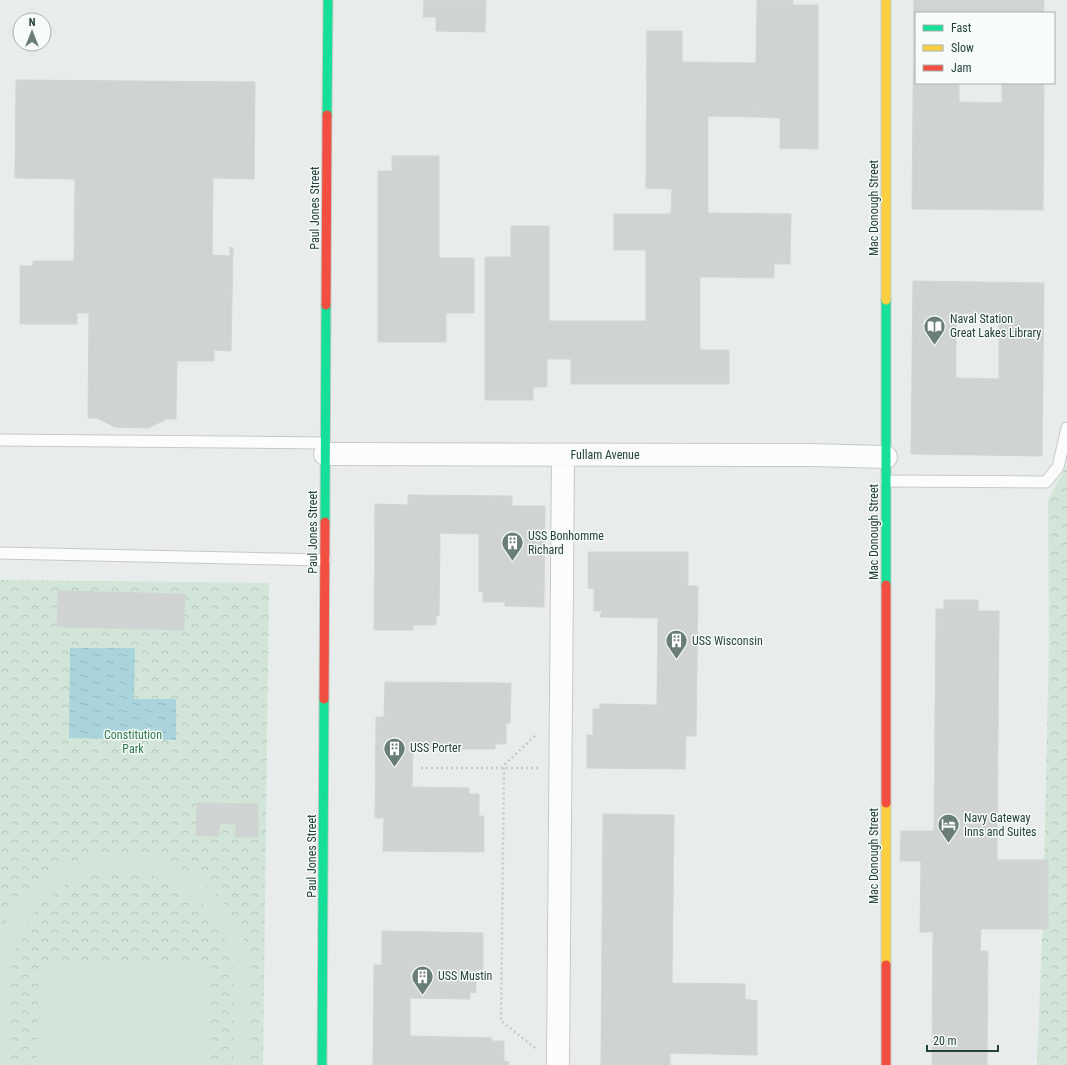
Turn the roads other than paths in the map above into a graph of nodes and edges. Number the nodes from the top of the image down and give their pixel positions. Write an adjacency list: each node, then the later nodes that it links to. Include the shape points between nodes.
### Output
1 (328, 0): 5 (street, Paul Jones Street)
2 (886, 0): 7 (street, Mac Donough Street)
3 (1067, 428): 8 (lane, via 1058,467 1046,482)
4 (0, 440): 5 (lane)
5 (325, 448): 6 (street, Fullam Avenue); 10 (street, Paul Jones Street)
6 (563, 454): 7 (street, Fullam Avenue, via 810,454); 12 (street)
7 (886, 457): 8 (street, Mac Donough Street)
8 (886, 481): 13 (street, Mac Donough Street)
9 (0, 554): 10 (lane)
10 (325, 560): 11 (street, Paul Jones Street)
11 (322, 1065)
12 (558, 1065)
13 (886, 1065)

